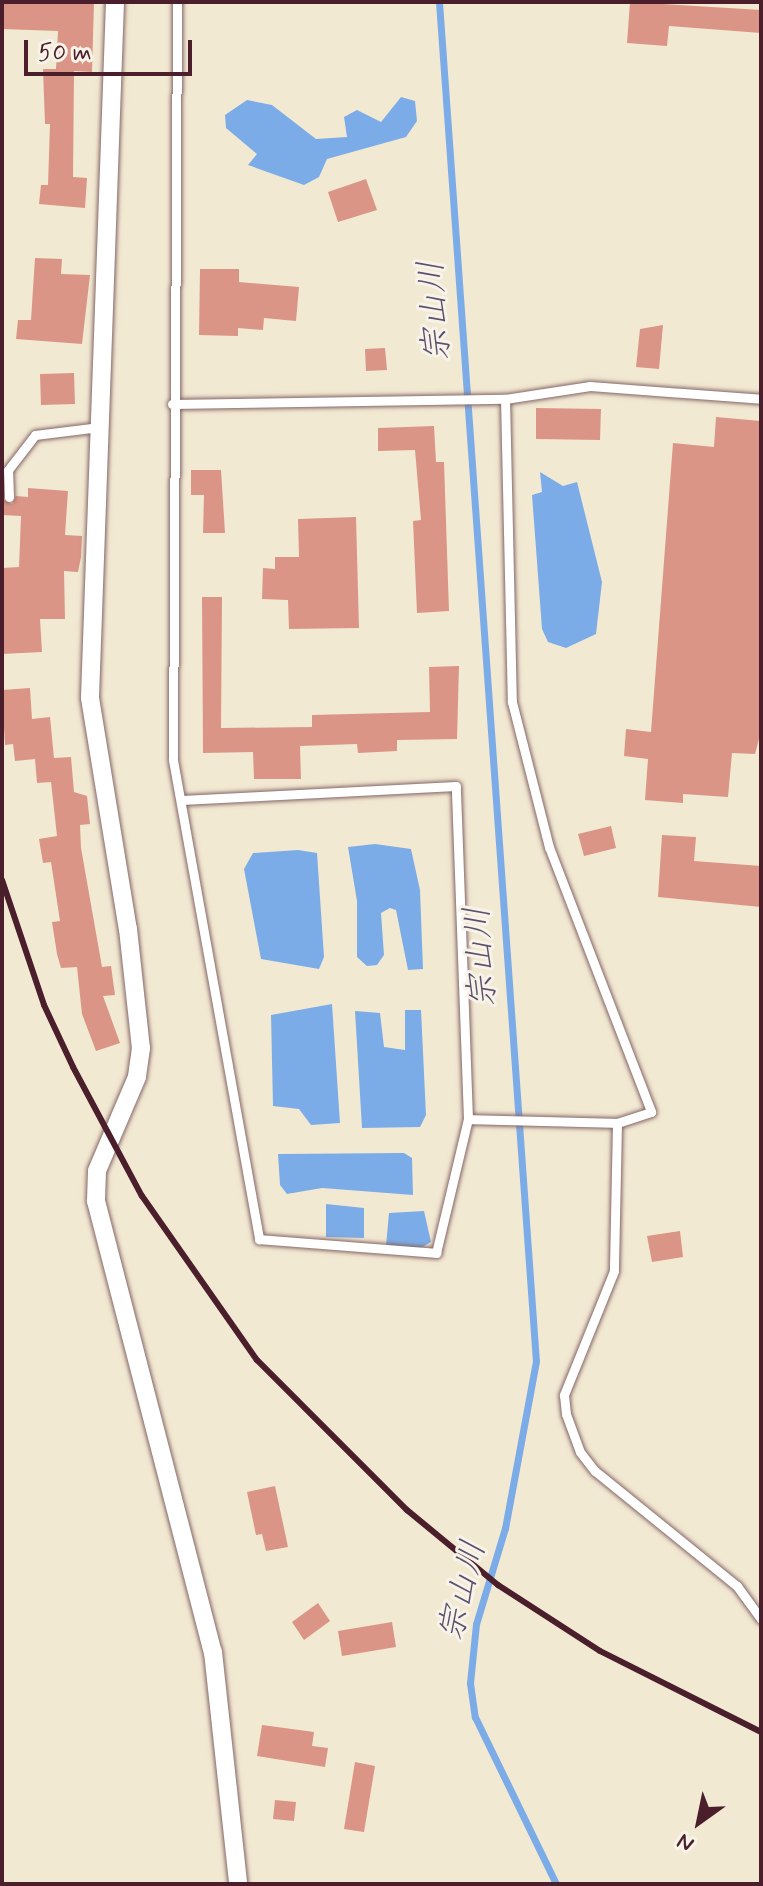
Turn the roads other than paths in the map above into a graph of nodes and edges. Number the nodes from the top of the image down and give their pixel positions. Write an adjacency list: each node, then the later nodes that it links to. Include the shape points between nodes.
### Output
1 (115, 2): 6 (street)
2 (177, 2): 5 (lane)
3 (505, 399): 4 (lane, via 590,386); 5 (lane); 10 (lane, via 512,702 549,847 651,1112)
4 (761, 399)
5 (172, 404): 8 (lane, via 173,760)
6 (103, 427): 7 (lane, via 35,435 8,470); 12 (street, via 90,698 128,929 141,1048 137,1077 97,1171 96,1201 213,1652)
7 (9, 497)
8 (181, 800): 9 (lane, via 456,786); 9 (lane, via 259,1239 436,1253)
9 (468, 1119): 10 (lane)
10 (617, 1123): 11 (lane, via 614,1271 564,1395 570,1430 595,1471 737,1586)
11 (761, 1619)
12 (238, 1884)

